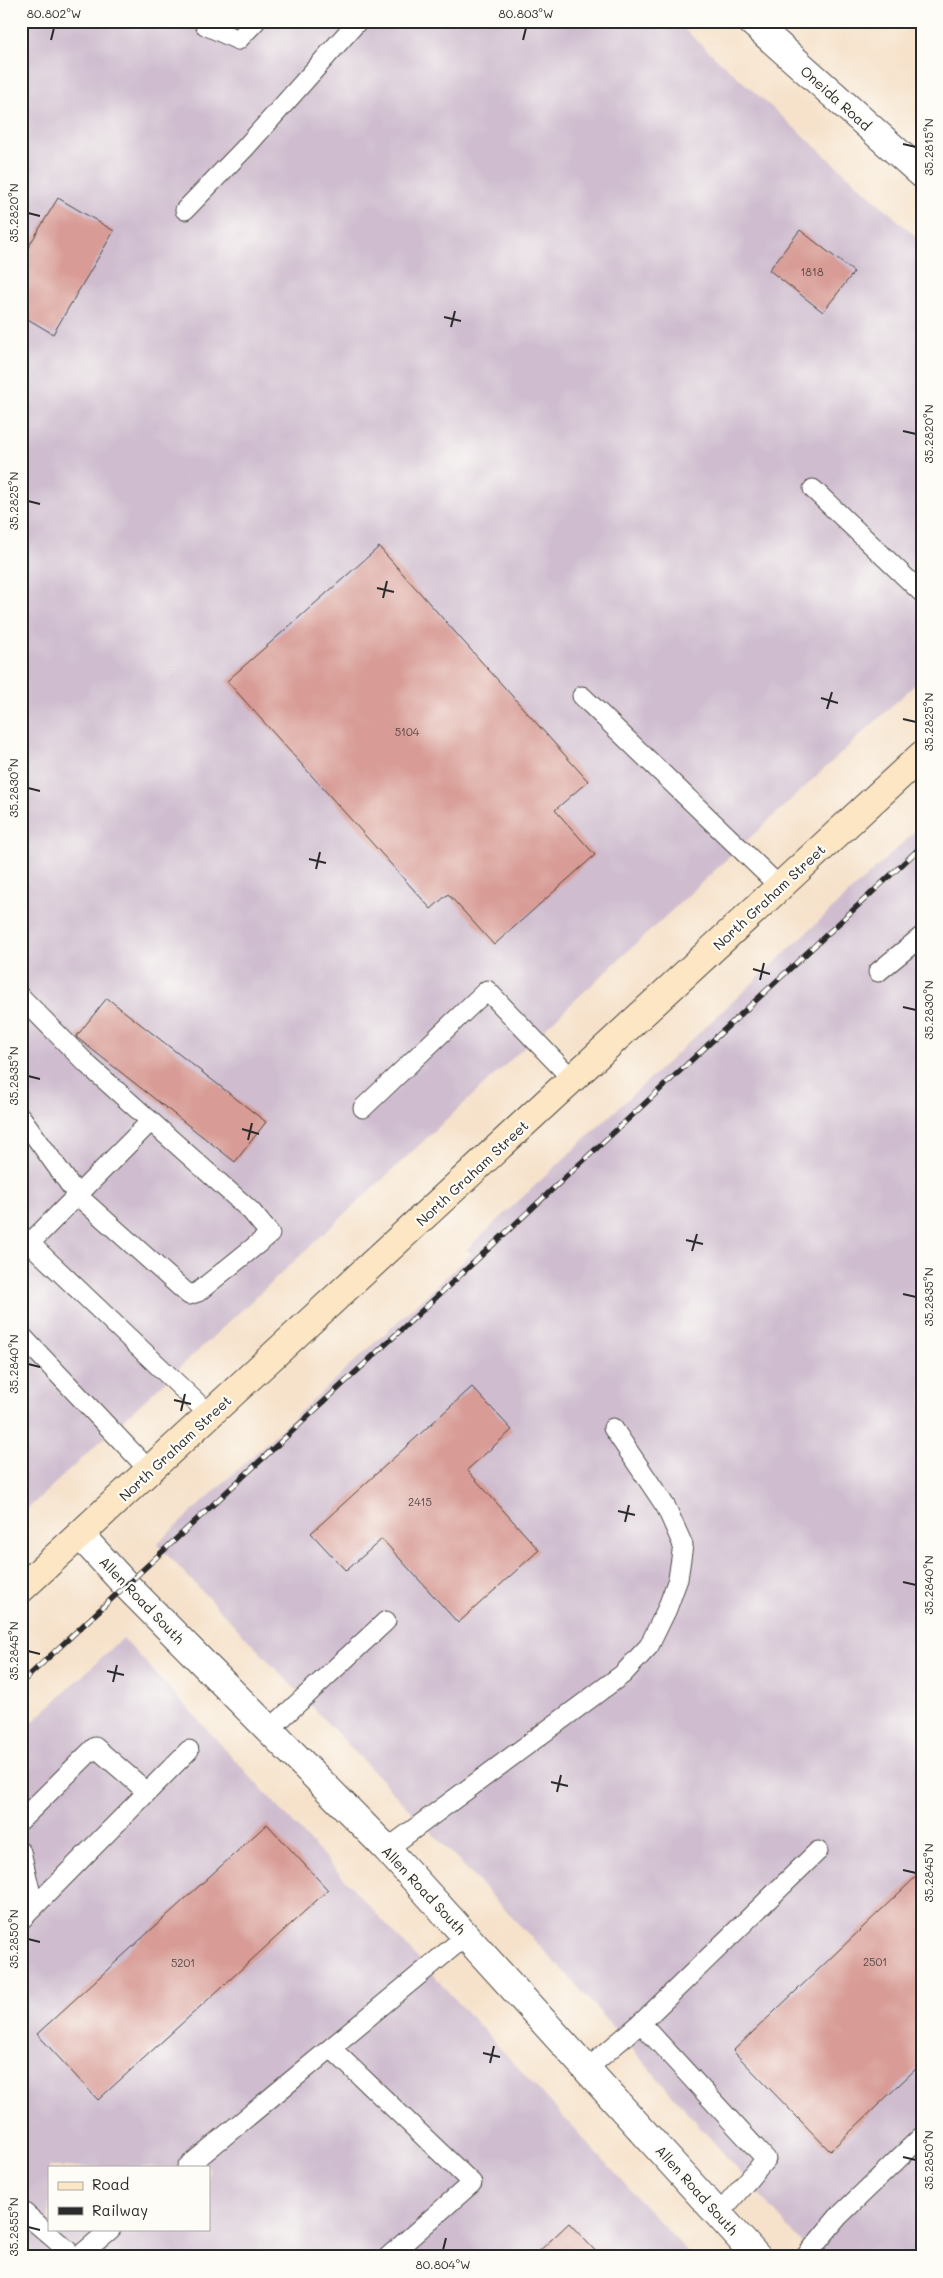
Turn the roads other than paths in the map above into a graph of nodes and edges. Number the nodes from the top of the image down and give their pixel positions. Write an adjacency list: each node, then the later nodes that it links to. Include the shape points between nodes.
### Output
1 (256, 21): 4 (lane, via 238,40)
2 (358, 21): 6 (lane)
3 (751, 21): 5 (street, Oneida Road)
4 (204, 25)
5 (922, 174)
6 (185, 210)
7 (813, 489): 8 (lane)
8 (922, 593)
9 (582, 696): 11 (lane)
10 (922, 755): 11 (main road, North Graham Street)
11 (780, 887): 15 (main road, North Graham Street)
12 (922, 936): 13 (lane)
13 (878, 972)
14 (21, 998): 18 (lane)
15 (573, 1080): 16 (lane, via 487,990); 22 (main road, North Graham Street)
16 (363, 1108)
17 (21, 1117): 19 (lane)
18 (150, 1121): 19 (lane); 19 (lane, via 251,1211 270,1234 198,1292 189,1295)
19 (78, 1196): 20 (lane)
20 (26, 1239): 22 (lane)
21 (21, 1335): 24 (lane)
22 (210, 1415): 24 (main road, North Graham Street)
23 (613, 1428): 32 (lane, via 666,1507 683,1545 678,1579 648,1646 622,1674)
24 (150, 1471): 25 (main road, North Graham Street)
25 (80, 1535): 26 (main road, North Graham Street); 28 (street, Allen Road South)
26 (21, 1589)
27 (386, 1621): 28 (lane)
28 (269, 1730): 32 (street, Allen Road South)
29 (189, 1750): 30 (lane)
30 (146, 1791): 31 (lane, via 95,1747); 35 (lane)
31 (21, 1820)
32 (386, 1849): 36 (street, Allen Road South)
33 (818, 1851): 37 (lane)
34 (21, 1852): 35 (lane)
35 (28, 1913)
36 (466, 1936): 38 (lane); 39 (street, Allen Road South)
37 (641, 2023): 39 (lane); 43 (lane, via 766,2159)
38 (331, 2048): 41 (lane); 46 (lane, via 472,2183)
39 (588, 2068): 43 (street, Allen Road South)
40 (922, 2136): 48 (lane, via 838,2217)
41 (188, 2166)
42 (21, 2210): 45 (lane)
43 (719, 2214): 47 (street, Allen Road South)
44 (110, 2230): 45 (lane)
45 (77, 2257)
46 (388, 2257)
47 (757, 2257)
48 (805, 2257)

